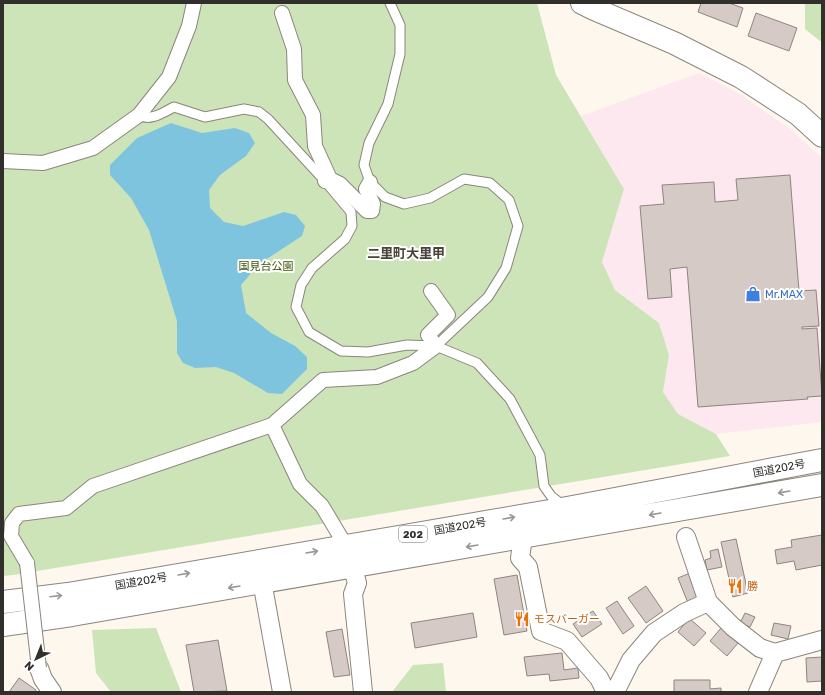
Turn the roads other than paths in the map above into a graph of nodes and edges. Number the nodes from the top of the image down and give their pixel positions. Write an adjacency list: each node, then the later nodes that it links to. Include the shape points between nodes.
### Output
1 (194, 3): 5 (street, via 189,26 169,77)
2 (390, 3): 9 (lane, via 400,25 400,54 388,104 369,143 364,165)
3 (582, 3): 6 (main road, via 674,43 741,77 798,114)
4 (282, 13): 8 (street, via 294,49 295,80 313,115 315,146)
5 (139, 115): 7 (street, via 93,148 43,163); 8 (lane, via 151,118 174,107 205,117 244,109 259,112)
6 (822, 136)
7 (3, 161)
8 (327, 180): 9 (street, via 340,184 367,211 372,211 373,204 366,189); 11 (lane, via 351,212 352,226 344,239 312,268 301,285 296,307 309,332 341,351 368,352 408,344)
9 (370, 182): 11 (lane, via 385,197 404,204 430,198 464,179 490,183 509,200 518,226 506,268 488,297)
10 (430, 291): 11 (street, via 448,315 428,335)
11 (436, 346): 12 (street, via 413,363 377,377 322,380); 15 (lane, via 477,363 510,399 540,456 544,486 551,496)
12 (272, 425): 18 (street, via 300,484 322,506); 27 (street, bridge, via 94,486 66,508 19,514 12,523 11,536 27,563)
13 (822, 460): 15 (main road, 国道202号 / 202)
14 (822, 485): 16 (main road, 国道202号 / 202, one-way to 16)
15 (567, 508): 18 (main road, 国道202号 / 202, one-way to 15)
16 (523, 537): 20 (main road, 国道202号 / 202, one-way to 20); 31 (street, via 520,558 528,567 541,631 568,641)
17 (686, 537): 23 (street)
18 (346, 546): 19 (main road, 国道202号 / 202, one-way to 18); 20 (street)
19 (258, 561): 21 (street); 22 (main road, 国道202号 / 202, one-way to 19, via 68,594)
20 (353, 566): 21 (main road, 国道202号 / 202); 30 (street, via 357,583 353,594)
21 (262, 582): 24 (main road, 国道202号 / 202, one-way to 24); 29 (street)
22 (3, 602)
23 (708, 602): 26 (street, via 733,627 760,648); 32 (street, via 684,612 654,633 631,660)
24 (3, 625)
25 (822, 640): 26 (street)
26 (775, 652): 33 (street)
27 (39, 668): 28 (street)
28 (52, 692)
29 (282, 692)
30 (364, 692)
31 (606, 692)
32 (615, 692)
33 (758, 692)

